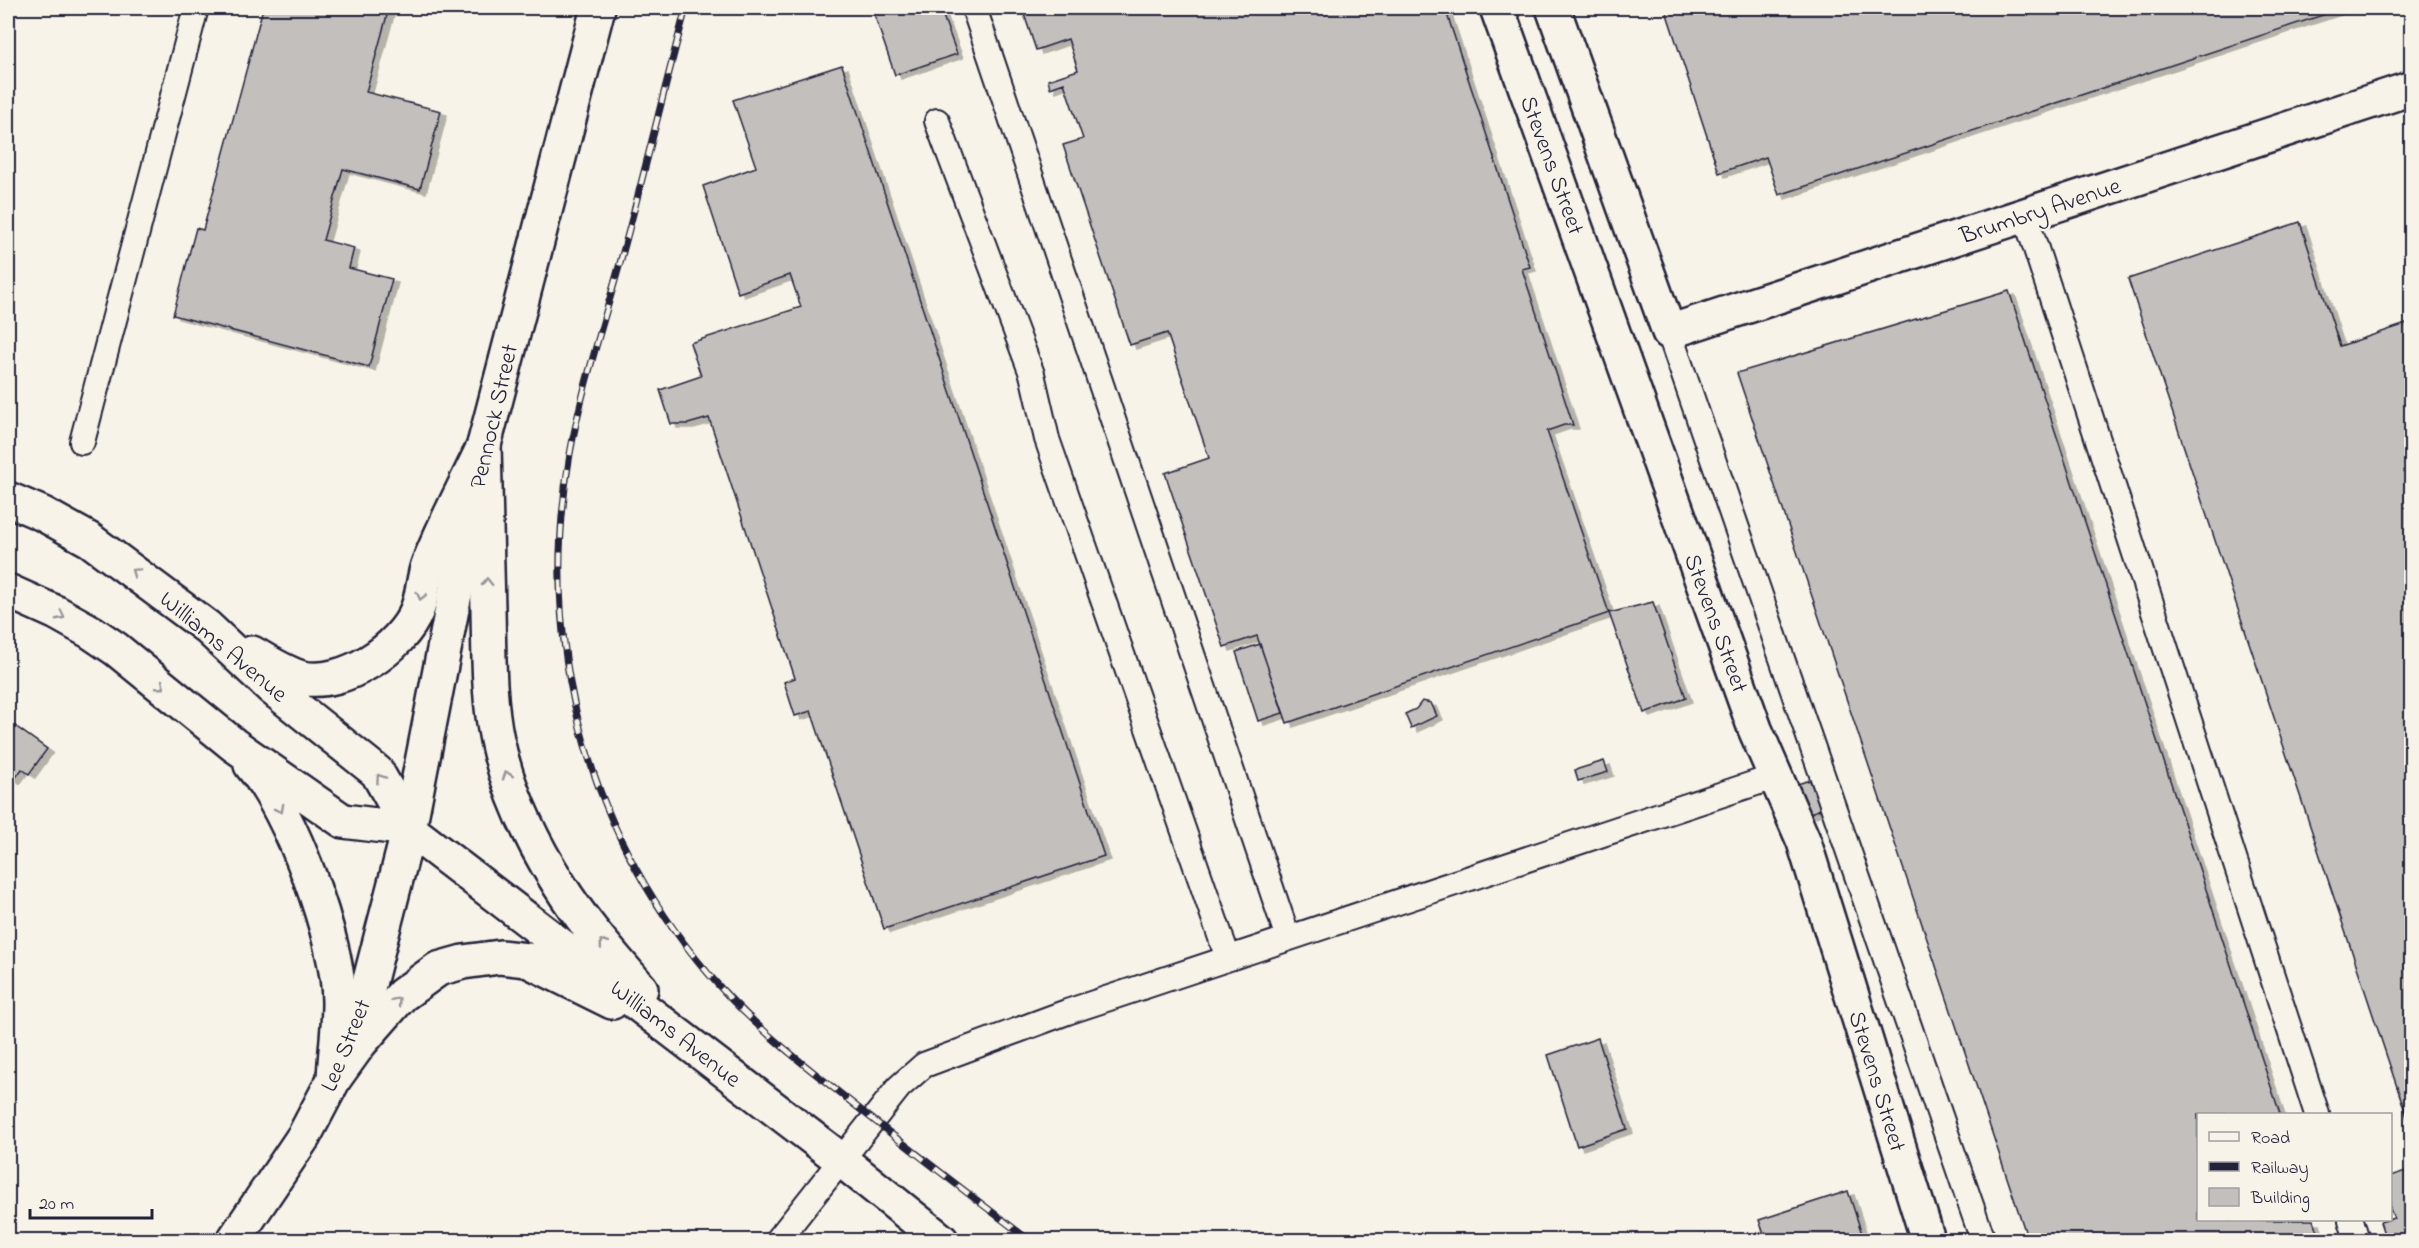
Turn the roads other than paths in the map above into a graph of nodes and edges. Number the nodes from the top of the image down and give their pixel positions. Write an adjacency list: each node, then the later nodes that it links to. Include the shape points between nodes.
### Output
1 (196, 8): 10 (lane)
2 (598, 8): 11 (street, Pennock Street)
3 (974, 8): 18 (lane)
4 (1497, 8): 16 (street, Stevens Street, via 1751,718)
5 (1553, 8): 9 (street)
6 (2412, 88): 8 (street, Brumbry Avenue)
7 (937, 121): 19 (lane, via 1032,374 1047,439)
8 (2025, 215): 9 (street, Brumbry Avenue); 22 (lane)
9 (1669, 332): 29 (lane)
10 (82, 442)
11 (484, 445): 14 (street, one-way to 14, via 428,567 417,609 406,630 373,660 335,676 303,678); 17 (street, Pennock Street); 20 (street, one-way to 11, via 560,886 539,850 506,772 491,696)
12 (8, 499): 14 (street, Williams Avenue, one-way to 12, via 90,540)
13 (8, 591): 15 (street, one-way to 15, via 91,632)
14 (207, 627): 17 (street, Williams Avenue, one-way to 14, via 377,772 272,688)
15 (234, 745): 17 (street, via 343,821); 21 (street, one-way to 21, via 262,777 283,813 321,911 336,966 339,1001)
16 (1777, 776): 18 (lane); 28 (street, Stevens Street, via 1804,843)
17 (409, 829): 20 (street, Williams Avenue); 21 (street, Lee Street, via 362,1011)
18 (1288, 938): 19 (lane)
19 (1228, 958): 23 (lane, via 924,1065 899,1087)
20 (681, 1036): 21 (street, one-way to 20, via 402,995 438,969 483,958 527,960); 23 (street, Williams Avenue)
21 (334, 1080): 25 (street, Lee Street, via 304,1136)
22 (2317, 1113)
23 (840, 1160): 26 (lane); 27 (street, Williams Avenue)
24 (2351, 1221): 30 (lane)
25 (234, 1240)
26 (778, 1240)
27 (941, 1240)
28 (1928, 1240)
29 (1983, 1240)
30 (2357, 1240)

